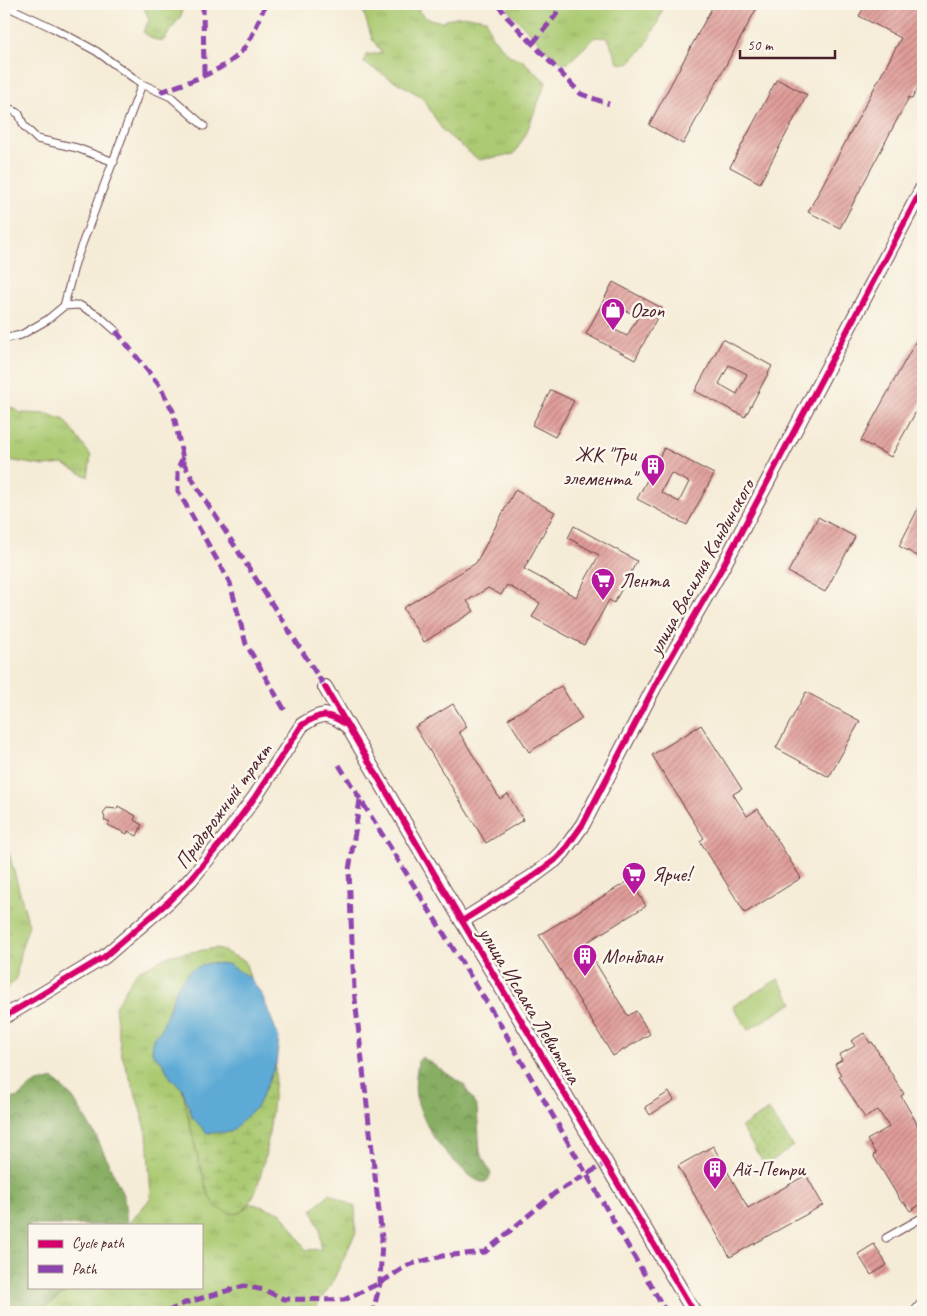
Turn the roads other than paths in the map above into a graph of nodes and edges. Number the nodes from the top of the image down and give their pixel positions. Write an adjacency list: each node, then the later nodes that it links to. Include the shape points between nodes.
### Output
1 (4, 5): 2 (lane, via 96,51)
2 (142, 84): 4 (lane, via 171,97); 5 (lane)
3 (4, 105): 5 (lane, via 19,114 24,126 37,139 77,148)
4 (204, 126)
5 (114, 162): 7 (lane, via 75,263)
6 (923, 187): 12 (street, улица Василия Кандинского, via 583,824 555,860)
7 (64, 306): 8 (lane, via 79,305); 9 (lane, via 21,335)
8 (116, 331)
9 (4, 336)
10 (325, 687): 11 (street, улица Исаака Левитана)
11 (346, 725): 12 (street, улица Исаака Левитана); 13 (street, Придорожный тракт, via 334,716 323,715 302,725 255,797 191,879 104,957)
12 (462, 921): 17 (street, улица Исаака Левитана)
13 (4, 1017)
14 (923, 1217): 15 (lane)
15 (886, 1238)
16 (923, 1306): 18 (street)
17 (694, 1312)
18 (918, 1312)

